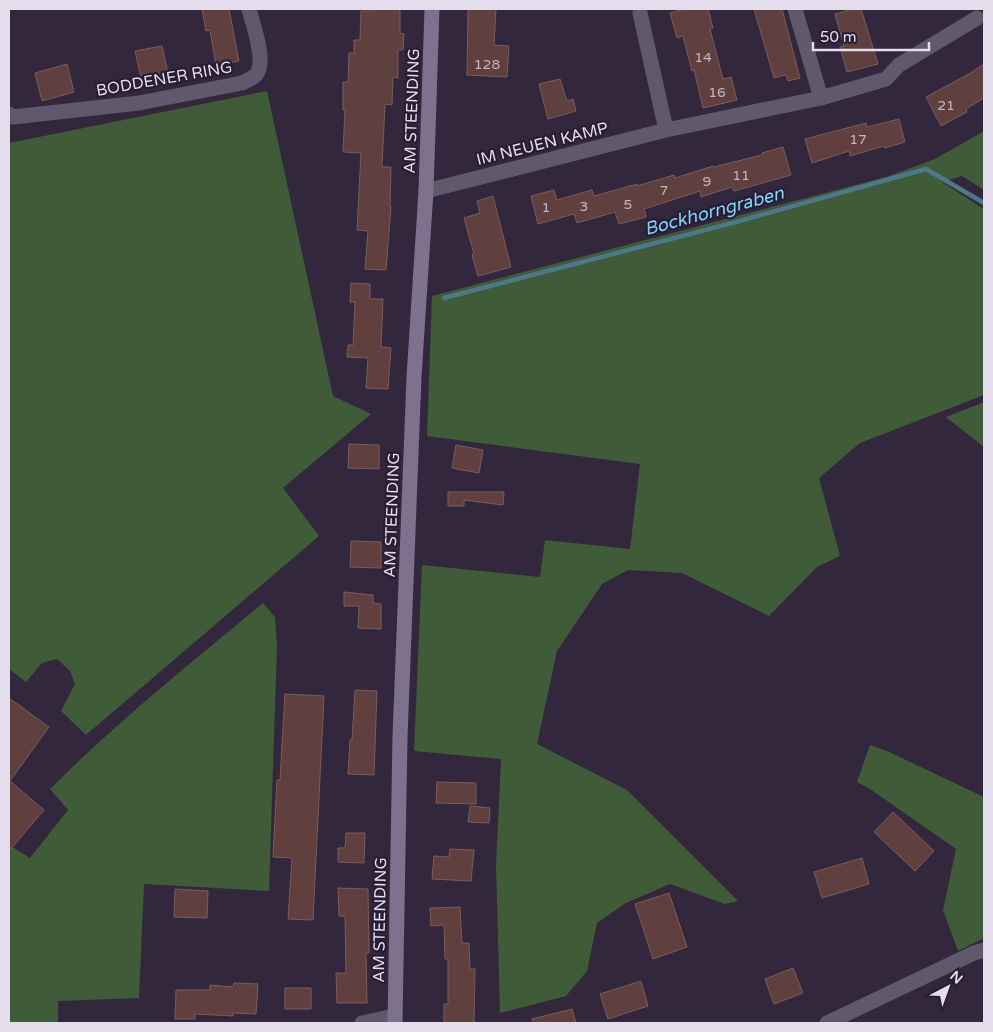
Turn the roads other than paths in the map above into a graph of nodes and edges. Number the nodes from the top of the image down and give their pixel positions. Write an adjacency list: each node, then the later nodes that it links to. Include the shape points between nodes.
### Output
1 (249, 9): 7 (street, BODDENER RING, via 261,56 255,76 242,83 139,103 13,117)
2 (432, 9): 9 (street, AM STEENDING)
3 (795, 9): 6 (street)
4 (640, 13): 8 (street)
5 (981, 17): 6 (street, IM NEUEN KAMP, via 898,64 886,79)
6 (820, 98): 8 (street, IM NEUEN KAMP)
7 (9, 114)
8 (666, 130): 9 (street, IM NEUEN KAMP)
9 (426, 190): 11 (street, AM STEENDING, via 414,376 400,737)
10 (984, 950): 13 (street)
11 (395, 1019): 12 (street)
12 (362, 1023)
13 (827, 1023)

